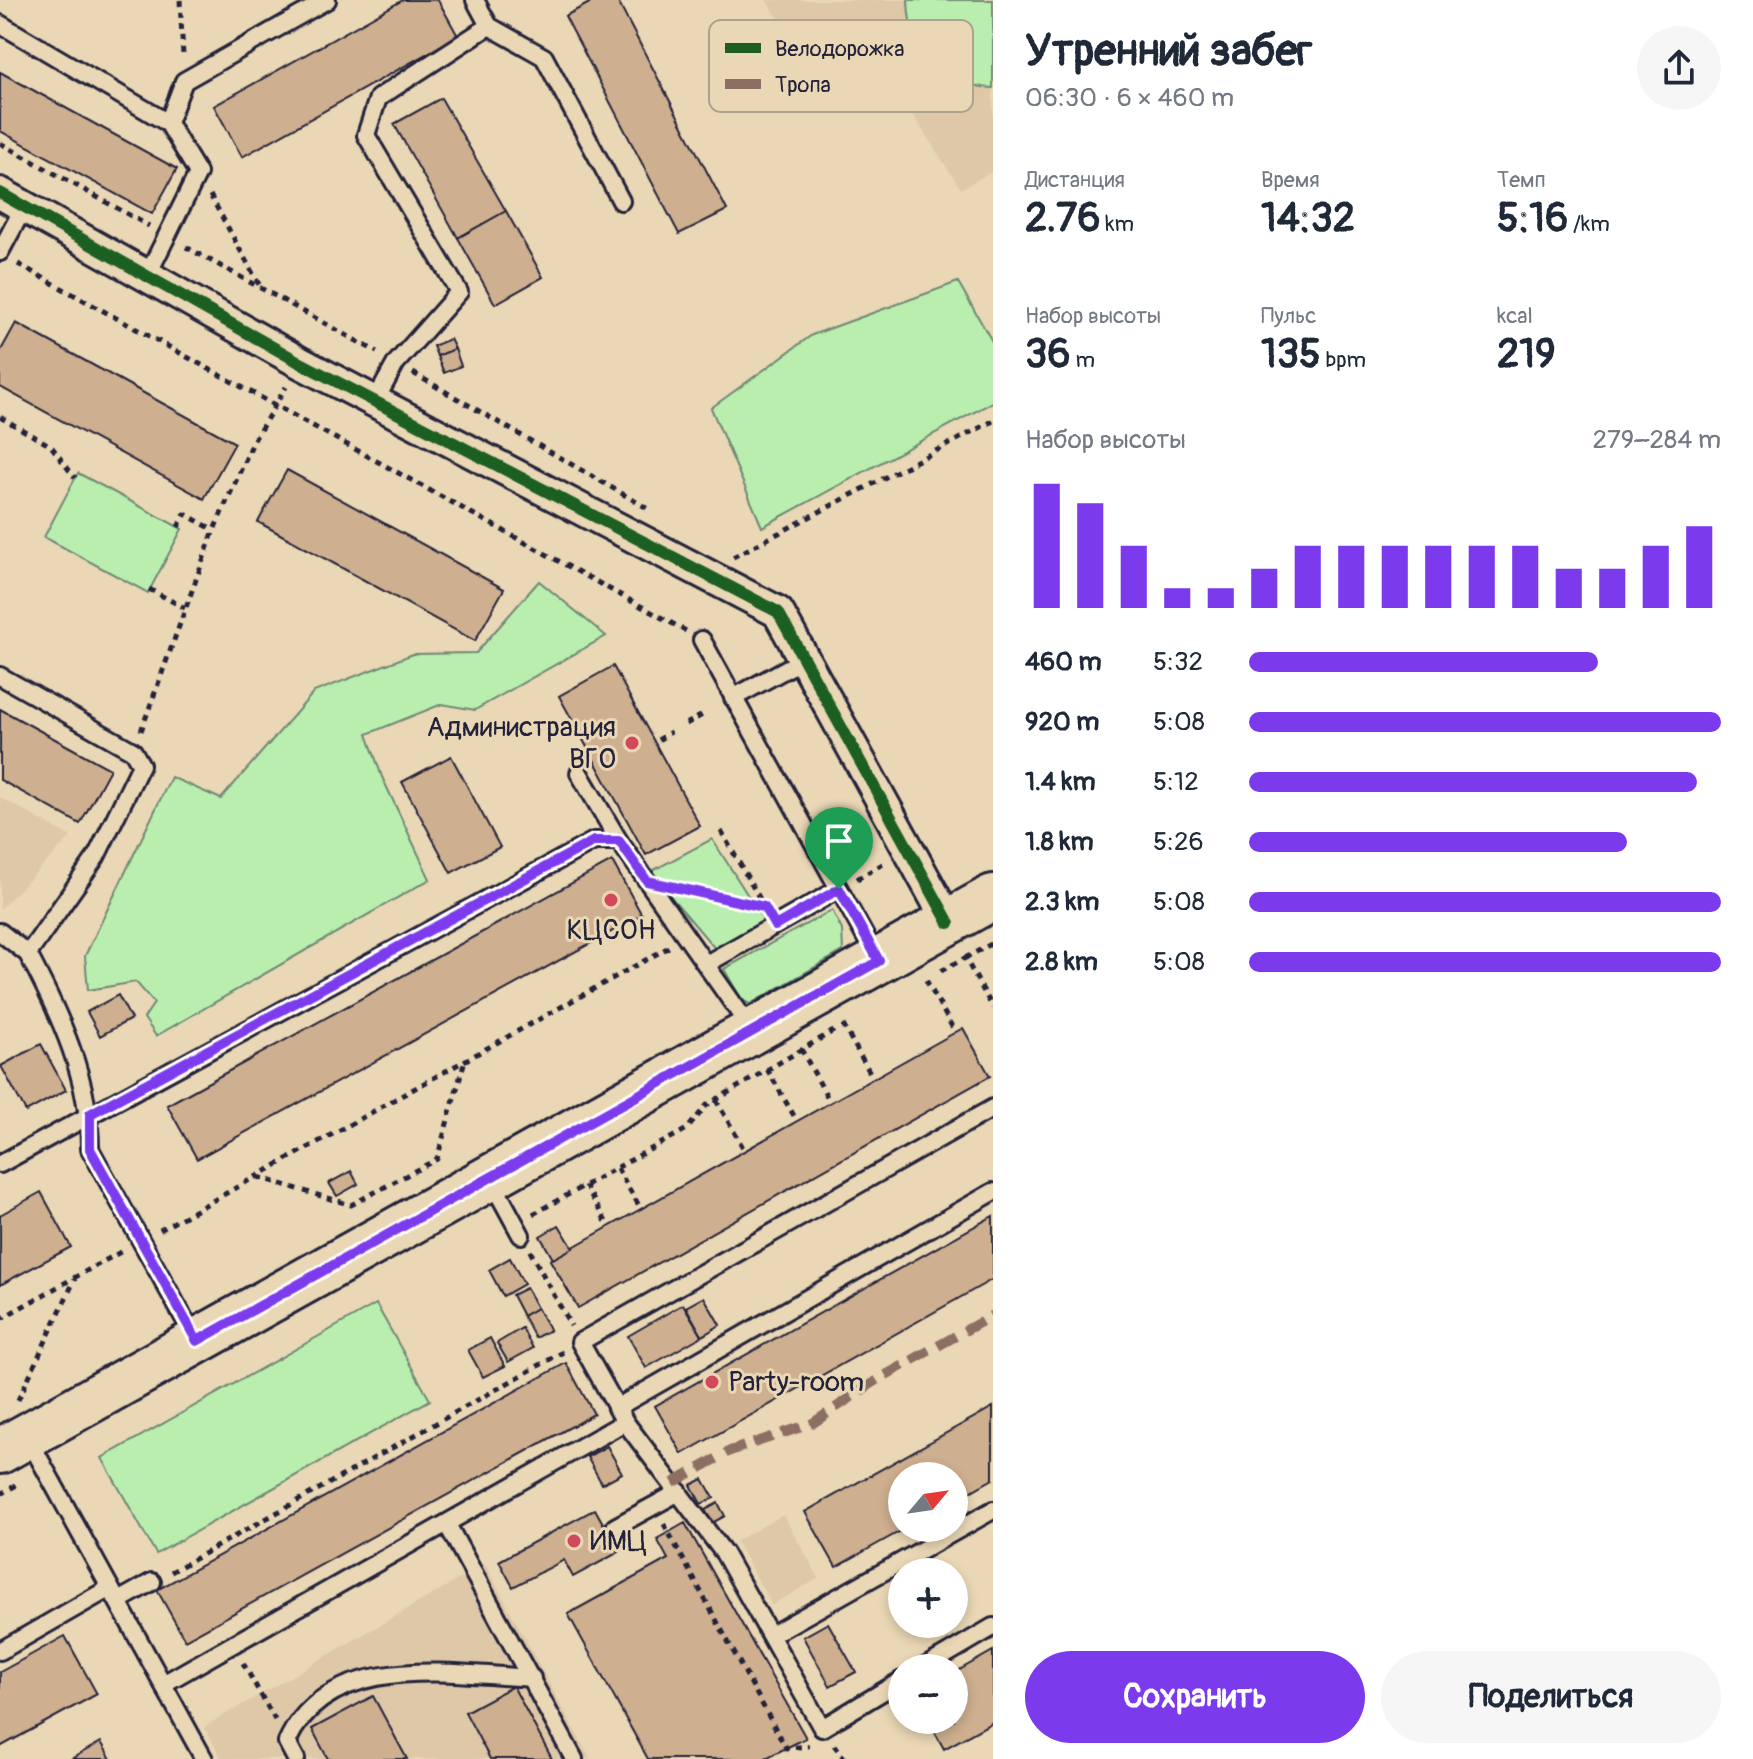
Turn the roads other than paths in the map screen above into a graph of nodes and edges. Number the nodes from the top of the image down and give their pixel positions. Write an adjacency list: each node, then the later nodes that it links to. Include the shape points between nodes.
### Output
1 (327, 0): 5 (lane, via 184,81)
2 (475, 0): 4 (lane)
3 (0, 24): 5 (lane)
4 (489, 26): 7 (lane, via 544,57); 10 (lane, via 378,98 366,135 459,292 396,363)
5 (168, 123): 9 (lane, via 198,173)
6 (12, 200): 8 (lane); 9 (street)
7 (621, 201)
8 (7, 257)
9 (147, 276): 10 (street)
10 (374, 403): 12 (street, via 778,612)
11 (702, 640): 14 (lane)
12 (804, 659): 14 (lane); 20 (street)
13 (0, 676): 21 (lane, via 133,751 141,765 96,857)
14 (733, 698): 17 (lane)
15 (579, 773): 16 (lane)
16 (619, 841): 22 (lane); 26 (lane, via 594,841)
17 (839, 889): 22 (lane); 23 (lane)
18 (993, 898): 20 (main road)
19 (0, 932): 21 (lane)
20 (957, 940): 23 (main road)
21 (28, 954): 26 (lane, via 61,1017)
22 (708, 963): 24 (lane)
23 (895, 974): 24 (main road)
24 (759, 1049): 28 (main road)
25 (993, 1108): 32 (lane, via 580,1342)
26 (90, 1114): 27 (lane); 31 (lane, via 90,1149)
27 (0, 1164)
28 (489, 1177): 30 (lane); 31 (main road)
29 (993, 1192): 32 (lane)
30 (518, 1230)
31 (197, 1341): 33 (main road)
32 (621, 1415): 34 (lane); 36 (lane)
33 (13, 1444): 39 (lane)
34 (679, 1492): 37 (lane); 41 (lane, via 724,1553)
35 (993, 1510): 41 (lane)
36 (447, 1524): 44 (lane); 45 (lane)
37 (615, 1527)
38 (152, 1582): 39 (lane)
39 (114, 1595): 42 (lane); 45 (lane)
40 (993, 1627): 43 (lane)
41 (771, 1635): 46 (lane, via 822,1728)
42 (0, 1651)
43 (947, 1654)
44 (532, 1678): 48 (lane, via 401,1671 358,1682 318,1702 296,1722 287,1742); 49 (lane)
45 (163, 1684): 47 (lane)
46 (888, 1688)
47 (204, 1759)
48 (296, 1759)
49 (574, 1759)

